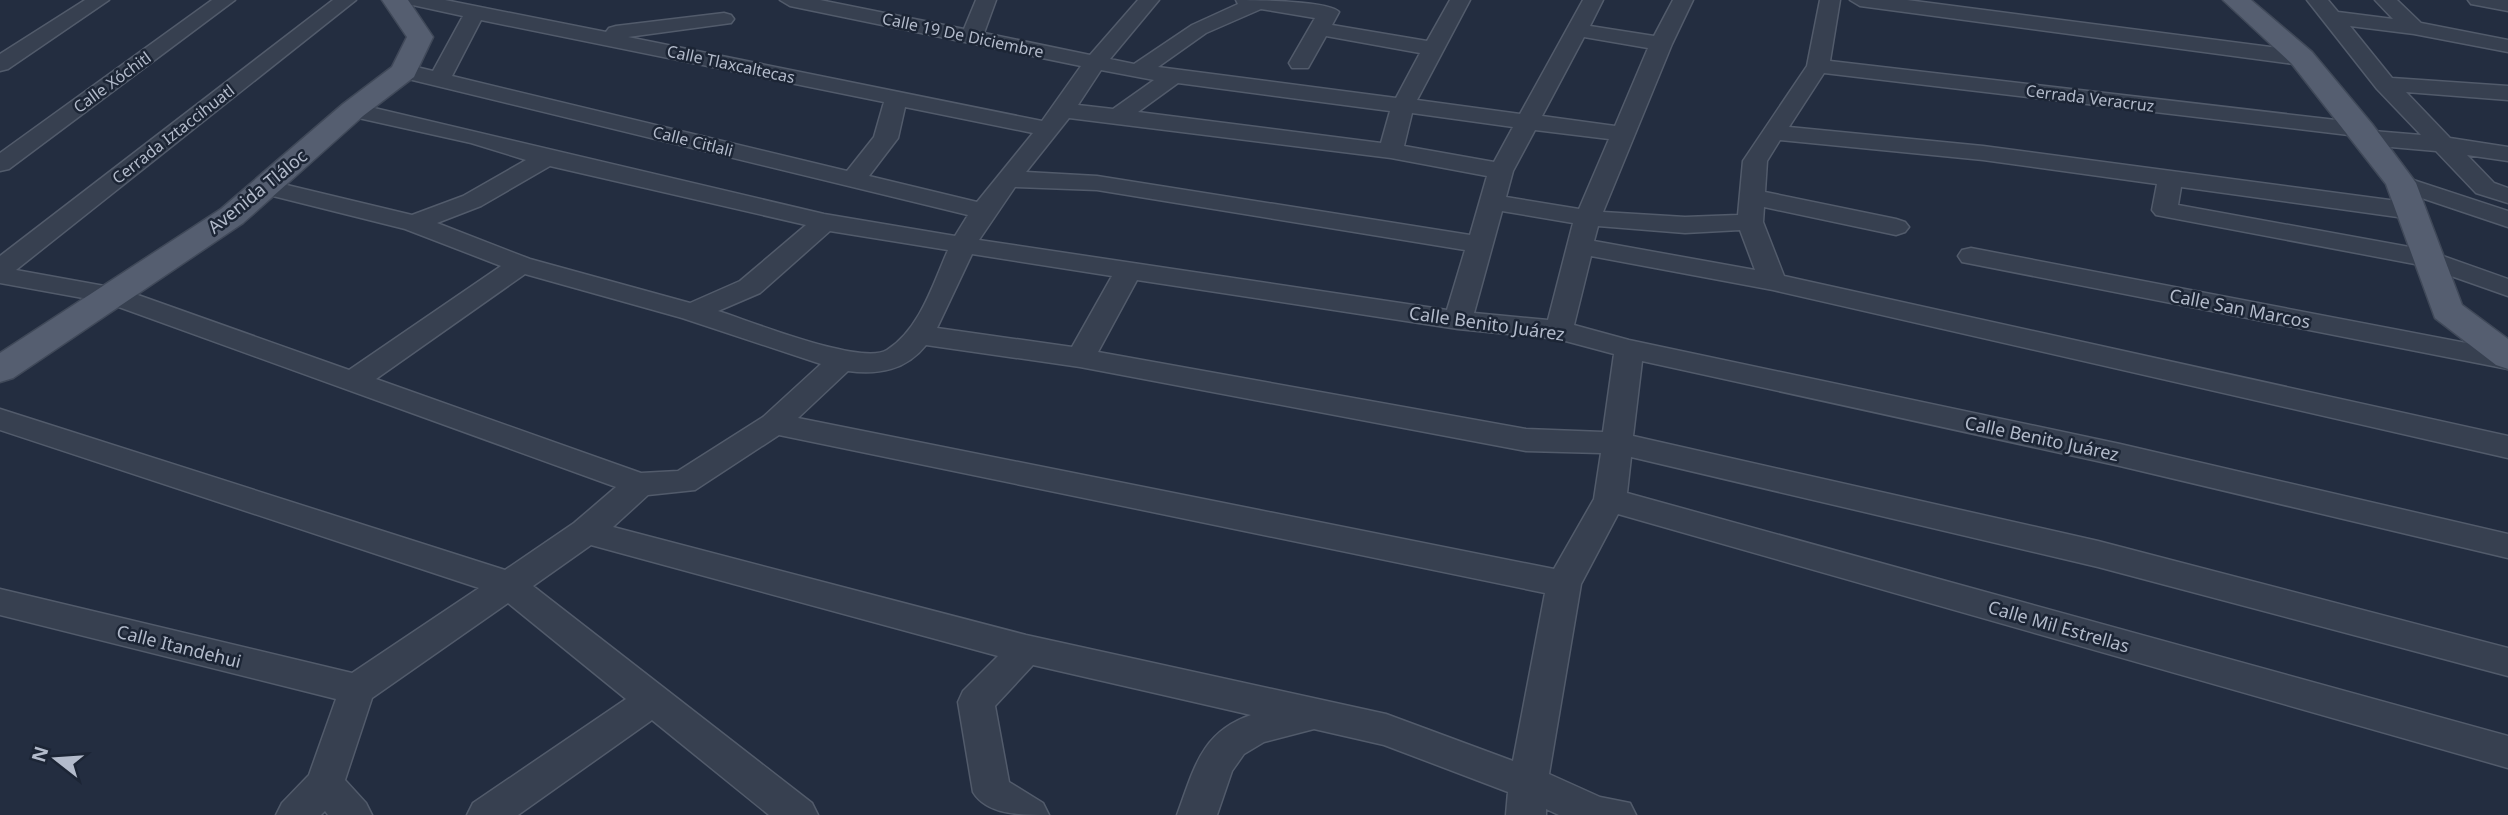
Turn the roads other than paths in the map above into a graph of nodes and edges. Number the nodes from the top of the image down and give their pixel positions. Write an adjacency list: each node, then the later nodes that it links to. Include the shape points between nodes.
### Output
1 (99, 0): 36 (street)
2 (225, 0): 57 (street, Calle Xóchitl)
3 (314, 0): 19 (street)
4 (395, 0): 38 (main road, Avenida Tláloc, via 420,37)
5 (415, 0): 22 (street, Calle Tlaxcaltecas)
6 (790, 0): 28 (street, Calle 19 De Diciembre)
7 (986, 0): 28 (street)
8 (1149, 0): 34 (street)
9 (1460, 0): 31 (street)
10 (1593, 0): 26 (street)
11 (1683, 0): 29 (street)
12 (1830, 0): 37 (street)
13 (1860, 0): 32 (street)
14 (2236, 0): 32 (main road)
15 (2317, 0): 24 (street)
16 (2385, 0): 25 (street)
17 (2478, 0): 20 (street)
18 (1252, 2): 23 (street); 39 (street, via 1199,29)
19 (343, 3): 78 (street, Cerrada Iztaccihuatl)
20 (2508, 5)
21 (726, 10): 27 (street); 33 (street)
22 (475, 12): 27 (street, Calle Tlaxcaltecas); 41 (street)
23 (1328, 14): 31 (street); 35 (street)
24 (2333, 19): 25 (street); 42 (street)
25 (2414, 27): 30 (street)
26 (1577, 30): 29 (street); 49 (street)
27 (591, 34): 33 (street, Calle Tlaxcaltecas)
28 (972, 37): 34 (street, Calle 19 De Diciembre)
29 (1661, 44): 51 (street)
30 (2508, 46)
31 (1434, 49): 45 (street)
32 (2302, 58): 52 (main road)
33 (717, 62): 44 (street, Calle Tlaxcaltecas)
34 (1095, 62): 39 (street, Calle 19 De Diciembre); 48 (street)
35 (1300, 63)
36 (0, 64)
37 (1818, 66): 50 (street); 52 (street, Cerrada Veracruz)
38 (404, 71): 41 (street, Calle Citlali); 46 (main road, Avenida Tláloc)
39 (1138, 71): 40 (street, Calle 19 De Diciembre)
40 (1173, 76): 45 (street, Calle 19 De Diciembre); 47 (street)
41 (439, 79): 61 (street, Calle Citlali)
42 (2385, 84): 43 (street); 53 (street)
43 (2508, 93)
44 (896, 98): 48 (street, Calle Tlaxcaltecas); 61 (street, via 886,138)
45 (1402, 107): 49 (street, Calle 19 De Diciembre); 54 (street)
46 (354, 110): 56 (street, Calle Benito Juárez, via 477,137); 62 (main road, Avenida Tláloc)
47 (1116, 117): 48 (street, Calle Tlaxcaltecas); 54 (street, Calle Tlaxcaltecas)
48 (1055, 120): 60 (street)
49 (1526, 124): 51 (street, Calle 19 De Diciembre); 58 (street)
50 (1776, 133): 59 (street, via 1983,153); 66 (street, via 1755,161)
51 (1623, 134): 72 (street)
52 (2365, 134): 53 (street, Cerrada Veracruz); 64 (main road)
53 (2442, 144): 55 (street, Cerrada Veracruz); 63 (street, via 2485,188)
54 (1391, 151): 58 (street, Calle Tlaxcaltecas)
55 (2508, 154)
56 (546, 158): 69 (street, Calle Benito Juárez); 70 (street, via 472,201)
57 (0, 164)
58 (1501, 171): 65 (street)
59 (2170, 178): 64 (street); 76 (street, via 2165,210)
60 (1008, 179): 67 (street); 74 (street, via 1097,183)
61 (853, 180): 67 (street, Calle Citlali)
62 (266, 187): 70 (street); 83 (main road, Avenida Tláloc, via 232,216)
63 (2508, 196)
64 (2406, 197): 68 (street); 76 (main road)
65 (1493, 202): 72 (street); 74 (street)
66 (1751, 209): 71 (street); 72 (street, via 1710,226); 81 (street)
67 (984, 211): 73 (street)
68 (2508, 219)
69 (824, 222): 73 (street, Calle Benito Juárez); 84 (street, via 750,287)
70 (414, 223): 77 (street)
71 (1896, 227)
72 (1583, 233): 81 (street); 86 (street)
73 (963, 245): 79 (street, Calle Benito Juárez); 87 (street)
74 (1482, 245): 85 (street)
75 (1971, 256): 90 (street, Calle San Marcos)
76 (2426, 258): 82 (street); 90 (main road, via 2447,310)
77 (521, 265): 84 (street); 93 (street)
78 (0, 269)
79 (1129, 270): 85 (street, Calle Benito Juárez); 89 (street)
80 (0, 275): 83 (street)
81 (1773, 282): 97 (street)
82 (2508, 288)
83 (111, 295): 92 (main road, Avenida Tláloc); 93 (street)
84 (692, 312): 91 (street)
85 (1458, 320): 86 (street, Calle Benito Juárez)
86 (1559, 330): 88 (street, Calle Benito Juárez)
87 (921, 335): 89 (street); 91 (street, via 902,354 881,363)
88 (1629, 349): 96 (street); 101 (street, Calle Benito Juárez, via 2120,454)
89 (1080, 358): 96 (street, via 1526,440)
90 (2508, 358)
91 (842, 361): 95 (street)
92 (0, 370)
93 (354, 381): 98 (street)
94 (0, 419): 102 (street)
95 (774, 424): 98 (street, via 684,482); 103 (street)
96 (1618, 443): 99 (street); 106 (street, via 2098,554)
97 (2508, 447)
98 (640, 484): 100 (street)
99 (1609, 500): 103 (street); 110 (street, Calle Mil Estrellas)
100 (586, 532): 102 (street); 105 (street)
101 (2508, 546)
102 (507, 584): 107 (street); 108 (street)
103 (1564, 584): 112 (street)
104 (0, 602): 107 (street, Calle Itandehui)
105 (1026, 649): 109 (street); 117 (street, via 976,702 992,792)
106 (2508, 662)
107 (357, 689): 111 (street)
108 (654, 699): 115 (street); 116 (street)
109 (1318, 714): 112 (street, via 1386,730); 118 (street, via 1253,728 1231,740 1215,760)
110 (2508, 752)
111 (324, 784): 113 (street); 114 (street)
112 (1527, 799): 119 (street)
113 (296, 815)
114 (352, 815)
115 (486, 815)
116 (798, 815)
117 (1029, 815)
118 (1197, 815)
119 (1616, 815)

